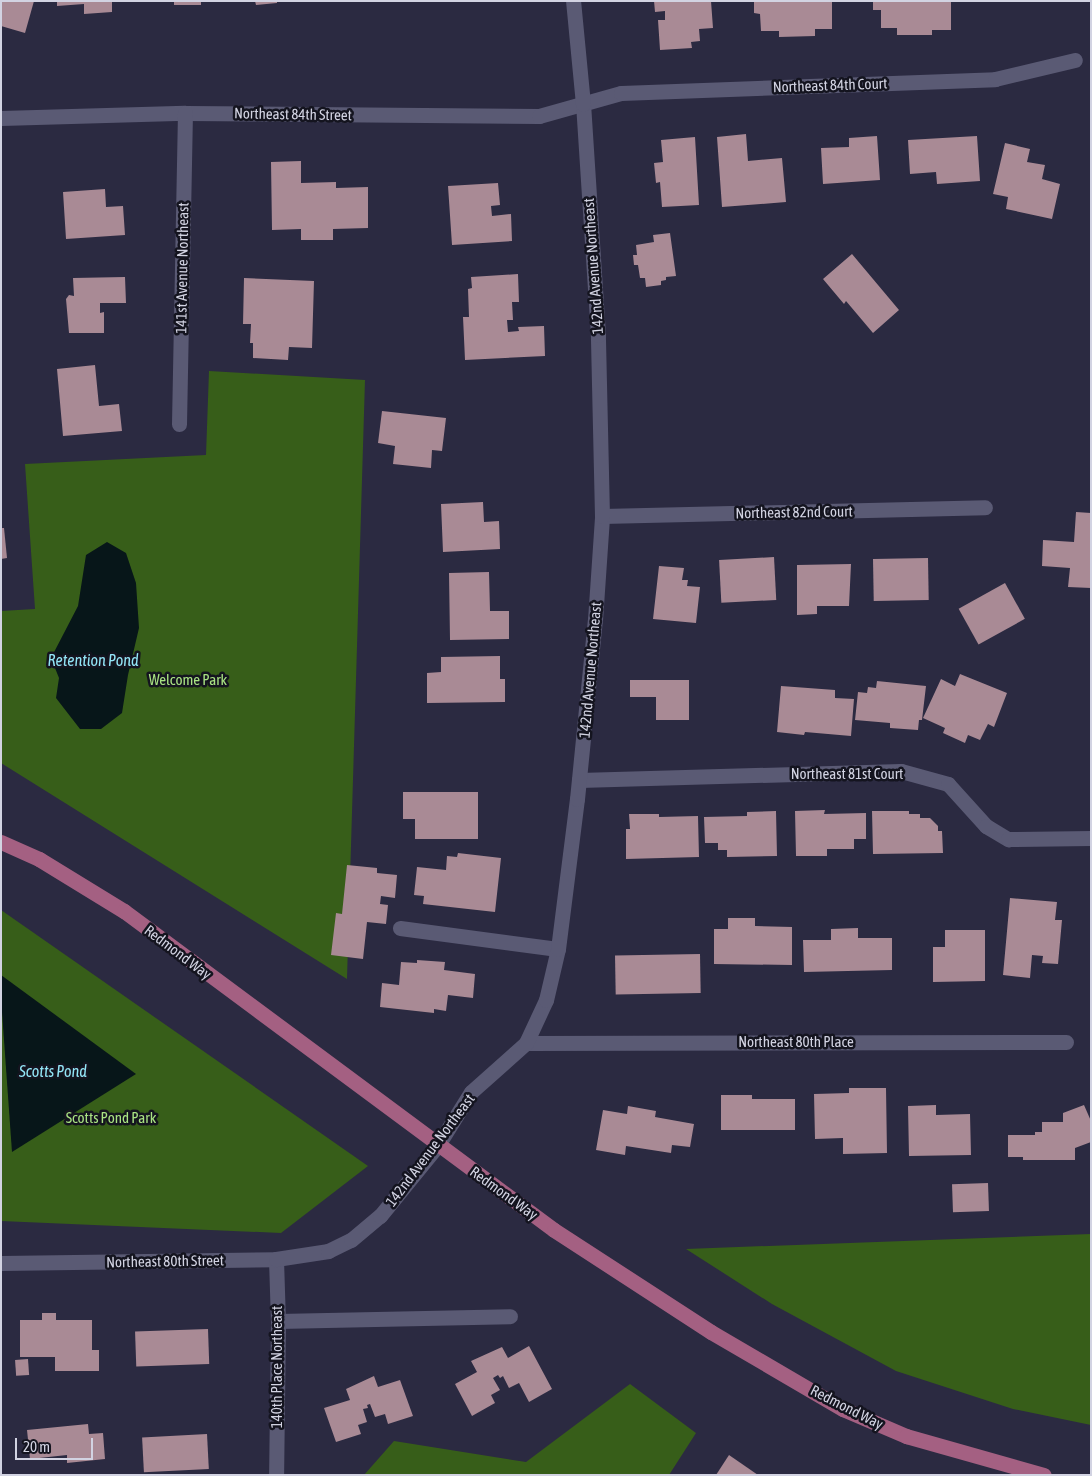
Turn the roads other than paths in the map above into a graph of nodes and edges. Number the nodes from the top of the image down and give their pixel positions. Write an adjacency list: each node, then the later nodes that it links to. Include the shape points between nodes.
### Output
1 (573, 1): 3 (street, 142nd Avenue Northeast)
2 (1076, 60): 3 (street, Northeast 84th Court, via 995,79 622,93)
3 (583, 104): 4 (street, Northeast 84th Street, via 539,116); 8 (street, 142nd Avenue Northeast, via 598,335)
4 (185, 112): 5 (street, Northeast 84th Street); 6 (street, 141st Avenue Northeast)
5 (1, 118)
6 (179, 424)
7 (985, 507): 8 (street, Northeast 82nd Court)
8 (602, 516): 9 (street, 142nd Avenue Northeast)
9 (579, 780): 10 (street, Northeast 81st Court, via 901,771 948,784 986,826 1008,839); 13 (street, 142nd Avenue Northeast)
10 (1091, 838)
11 (5, 846): 16 (main road, Redmond Way, via 39,859 124,911)
12 (400, 928): 13 (street)
13 (558, 949): 15 (street, 142nd Avenue Northeast, via 546,1000)
14 (1066, 1042): 15 (street, Northeast 80th Place)
15 (526, 1043): 16 (street, 142nd Avenue Northeast, via 471,1092)
16 (438, 1145): 17 (street, 142nd Avenue Northeast, via 380,1216 351,1240); 23 (main road, Redmond Way, via 554,1230 711,1332 843,1409 906,1436)
17 (328, 1251): 18 (street, Northeast 80th Street)
18 (276, 1259): 19 (street, Northeast 80th Street); 21 (street, 140th Place Northeast)
19 (1, 1263)
20 (510, 1316): 21 (street)
21 (278, 1321): 22 (street, 140th Place Northeast)
22 (276, 1475)
23 (1044, 1475)

